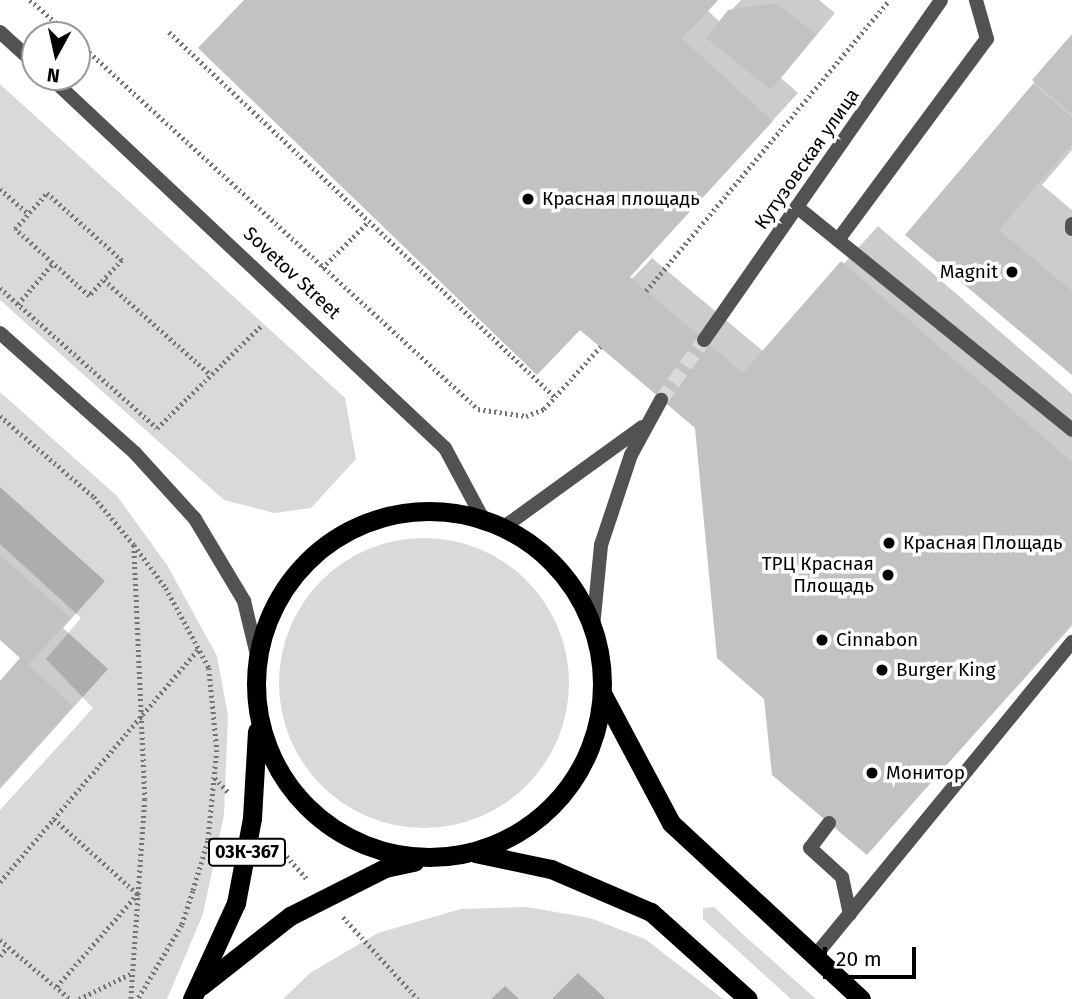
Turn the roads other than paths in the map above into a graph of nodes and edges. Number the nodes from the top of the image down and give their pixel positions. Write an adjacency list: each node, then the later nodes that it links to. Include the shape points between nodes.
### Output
1 (942, 0): 6 (street, Кутузовская улица)
2 (976, 0): 9 (street, via 987,39)
3 (0, 32): 4 (street)
4 (21, 51)
5 (65, 91): 15 (street, Sovetov Street, via 445,447)
6 (797, 207): 9 (street); 11 (street, Кутузовская улица)
7 (1072, 224): 8 (street)
8 (1072, 229)
9 (838, 240): 14 (street)
10 (0, 333): 19 (street, via 135,453 195,519 244,601)
11 (704, 340)
12 (661, 400): 13 (street)
13 (646, 424): 16 (street); 17 (street, via 601,545)
14 (1072, 430)
15 (483, 519): 16 (highway); 19 (highway, via 441,511 398,513 358,526 321,547 291,578 269,614)
16 (504, 527): 17 (highway, via 542,552 573,586)
17 (593, 627): 20 (highway)
18 (1072, 642): 25 (street)
19 (257, 655): 21 (highway)
20 (603, 695): 23 (highway, via 597,731 563,795 516,833); 26 (highway, via 671,822)
21 (257, 709): 24 (highway, via 281,776 331,827 362,844); 27 (highway, 03К-367, via 250,839 236,903)
22 (829, 823): 25 (street, via 810,848 842,877)
23 (472, 852): 24 (highway); 28 (highway, via 551,869 651,912)
24 (432, 857): 27 (highway, 03К-367, via 386,869 290,916)
25 (850, 914): 26 (street)
26 (815, 956): 29 (highway)
27 (196, 993)
28 (748, 999)
29 (861, 999)

